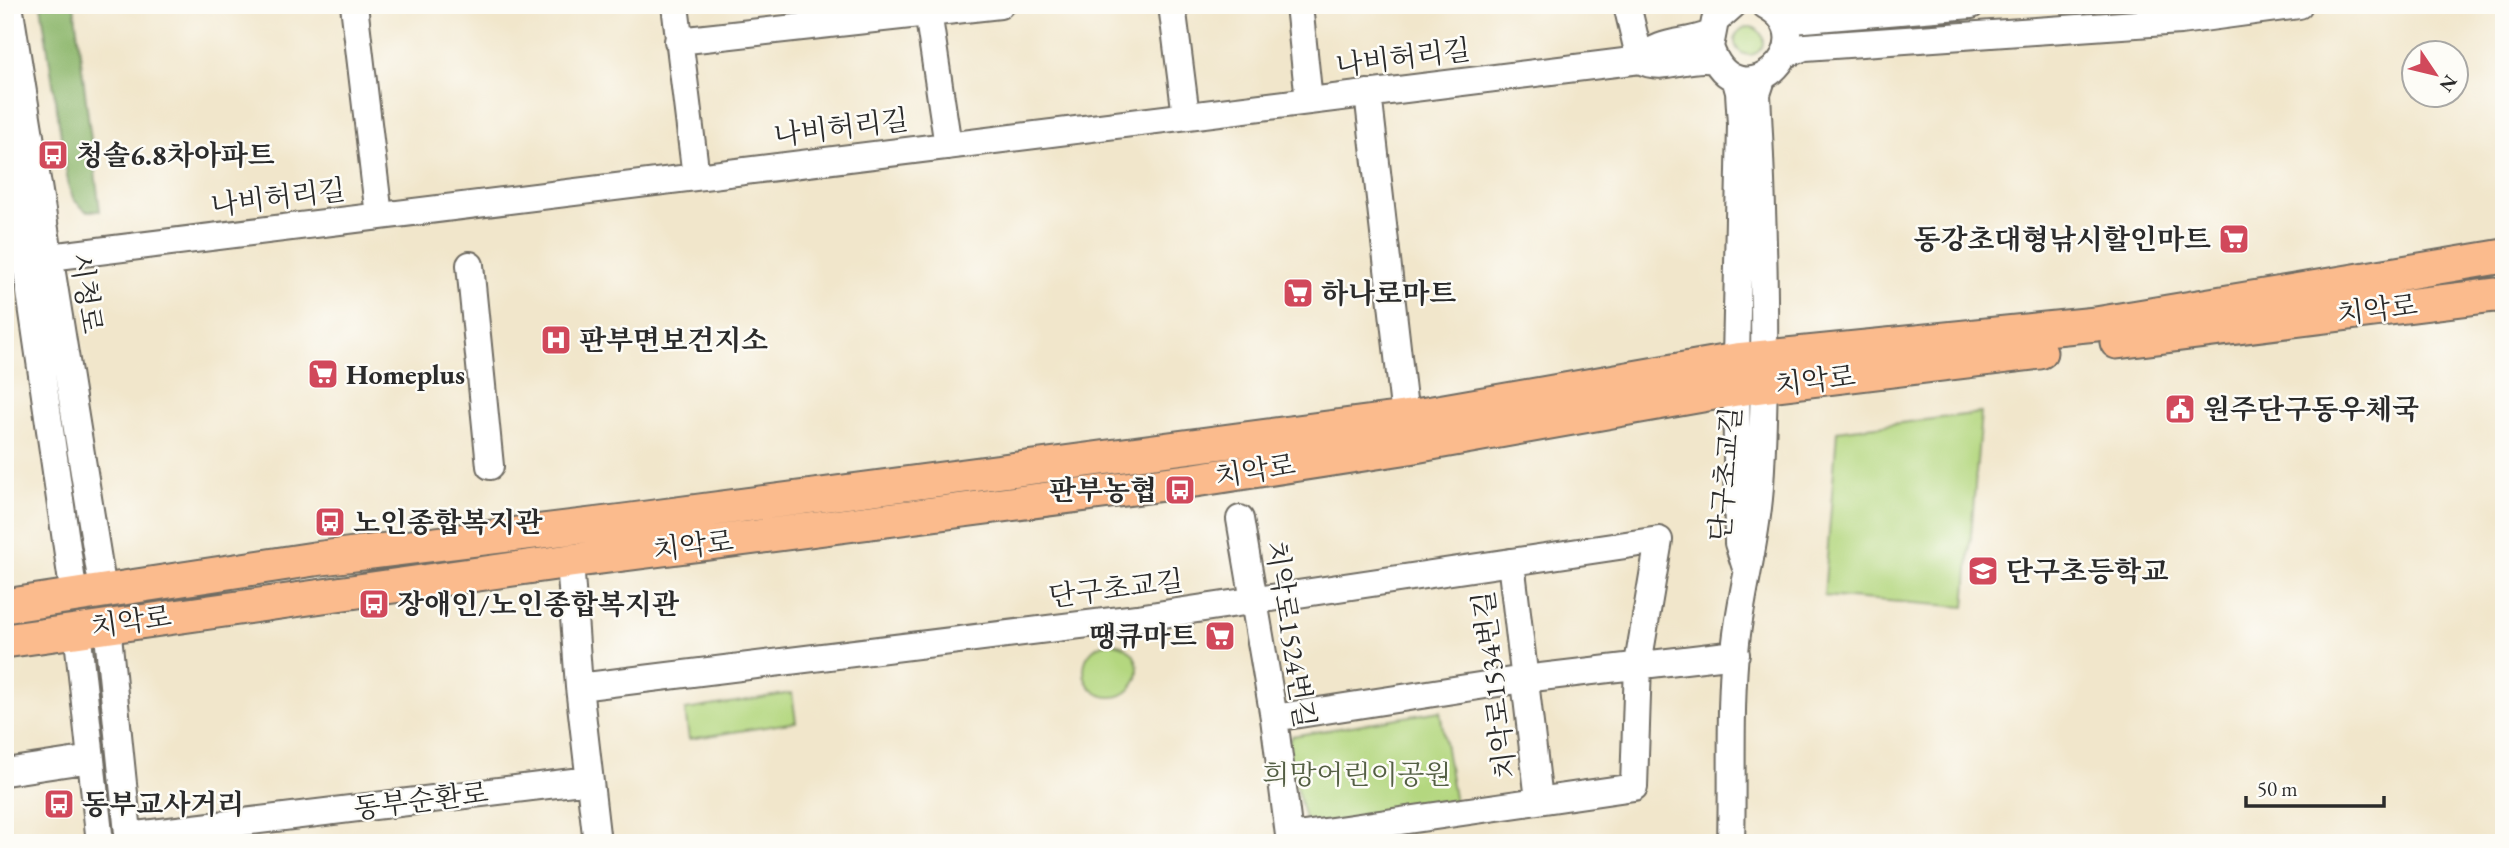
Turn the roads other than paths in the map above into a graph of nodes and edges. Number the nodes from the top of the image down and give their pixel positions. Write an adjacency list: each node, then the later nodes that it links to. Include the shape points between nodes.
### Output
1 (9, 5): 29 (street, 시청로)
2 (355, 5): 27 (street)
3 (674, 5): 15 (street)
4 (1000, 5): 11 (street)
5 (1172, 5): 23 (street)
6 (1299, 5): 22 (street)
7 (1627, 5): 17 (street)
8 (1733, 5): 14 (street, via 1715,21)
9 (1971, 5): 12 (street, via 1806,19)
10 (2299, 5): 16 (street, via 2180,21 1805,47)
11 (927, 10): 13 (street); 25 (street)
12 (1773, 12): 16 (street, via 1787,30)
13 (803, 16): 15 (street)
14 (1710, 34): 17 (street, via 1653,47); 18 (street)
15 (678, 41): 26 (street)
16 (1787, 54): 20 (street)
17 (1640, 60): 18 (street, via 1653,67); 21 (street, 나비허리길)
18 (1714, 60): 19 (street)
19 (1735, 78): 20 (street); 32 (street, 치악로, via 1741,124)
20 (1762, 79): 32 (street, 치악로, via 1757,94)
21 (1368, 93): 22 (street, 나비허리길); 33 (street)
22 (1309, 101): 23 (street, 나비허리길)
23 (1186, 116): 25 (street, 나비허리길)
24 (5, 119): 29 (street, 시청로)
25 (948, 145): 26 (street, 나비허리길)
26 (696, 177): 27 (street, 나비허리길)
27 (379, 216): 29 (street, 나비허리길)
28 (2504, 256): 32 (main road, 치악로, via 2096,324)
29 (39, 260): 38 (street, 시청로)
30 (470, 265): 34 (street)
31 (2501, 294): 32 (main road, 치악로)
32 (1750, 373): 33 (main road, 치악로); 43 (street, 단구초교길, via 1756,540 1746,566)
33 (1407, 433): 36 (main road, 치악로, via 1195,480); 38 (main road, 치악로, via 301,561)
34 (490, 466)
35 (1240, 519): 39 (street, 치악로1524번길)
36 (570, 561): 41 (main road, 치악로); 46 (street)
37 (1511, 562): 39 (street, 단구초교길); 44 (street, 단구초교길, via 1659,540); 45 (street, 치악로1534번길)
38 (89, 593): 40 (main road, 치악로); 41 (main road, 동부순환로)
39 (1253, 602): 46 (street, 단구초교길); 47 (street, 치악로1524번길)
40 (5, 606)
41 (92, 627): 42 (main road, 치악로); 48 (street, 동부순환로); 52 (street, 동부순환로)
42 (5, 640)
43 (1735, 654): 44 (street); 56 (street, 단구초교길)
44 (1639, 664): 45 (street); 51 (street, via 1634,787)
45 (1524, 679): 47 (street); 51 (street, 치악로1534번길)
46 (579, 687): 50 (street)
47 (1274, 718): 53 (street, 치악로1524번길)
48 (91, 758): 49 (street); 54 (street, 동부순환로)
49 (5, 772)
50 (589, 780): 52 (street, 동부순환로); 55 (street)
51 (1539, 800): 53 (street)
52 (129, 839)
53 (1290, 840)
54 (100, 843)
55 (597, 843)
56 (1731, 843)

